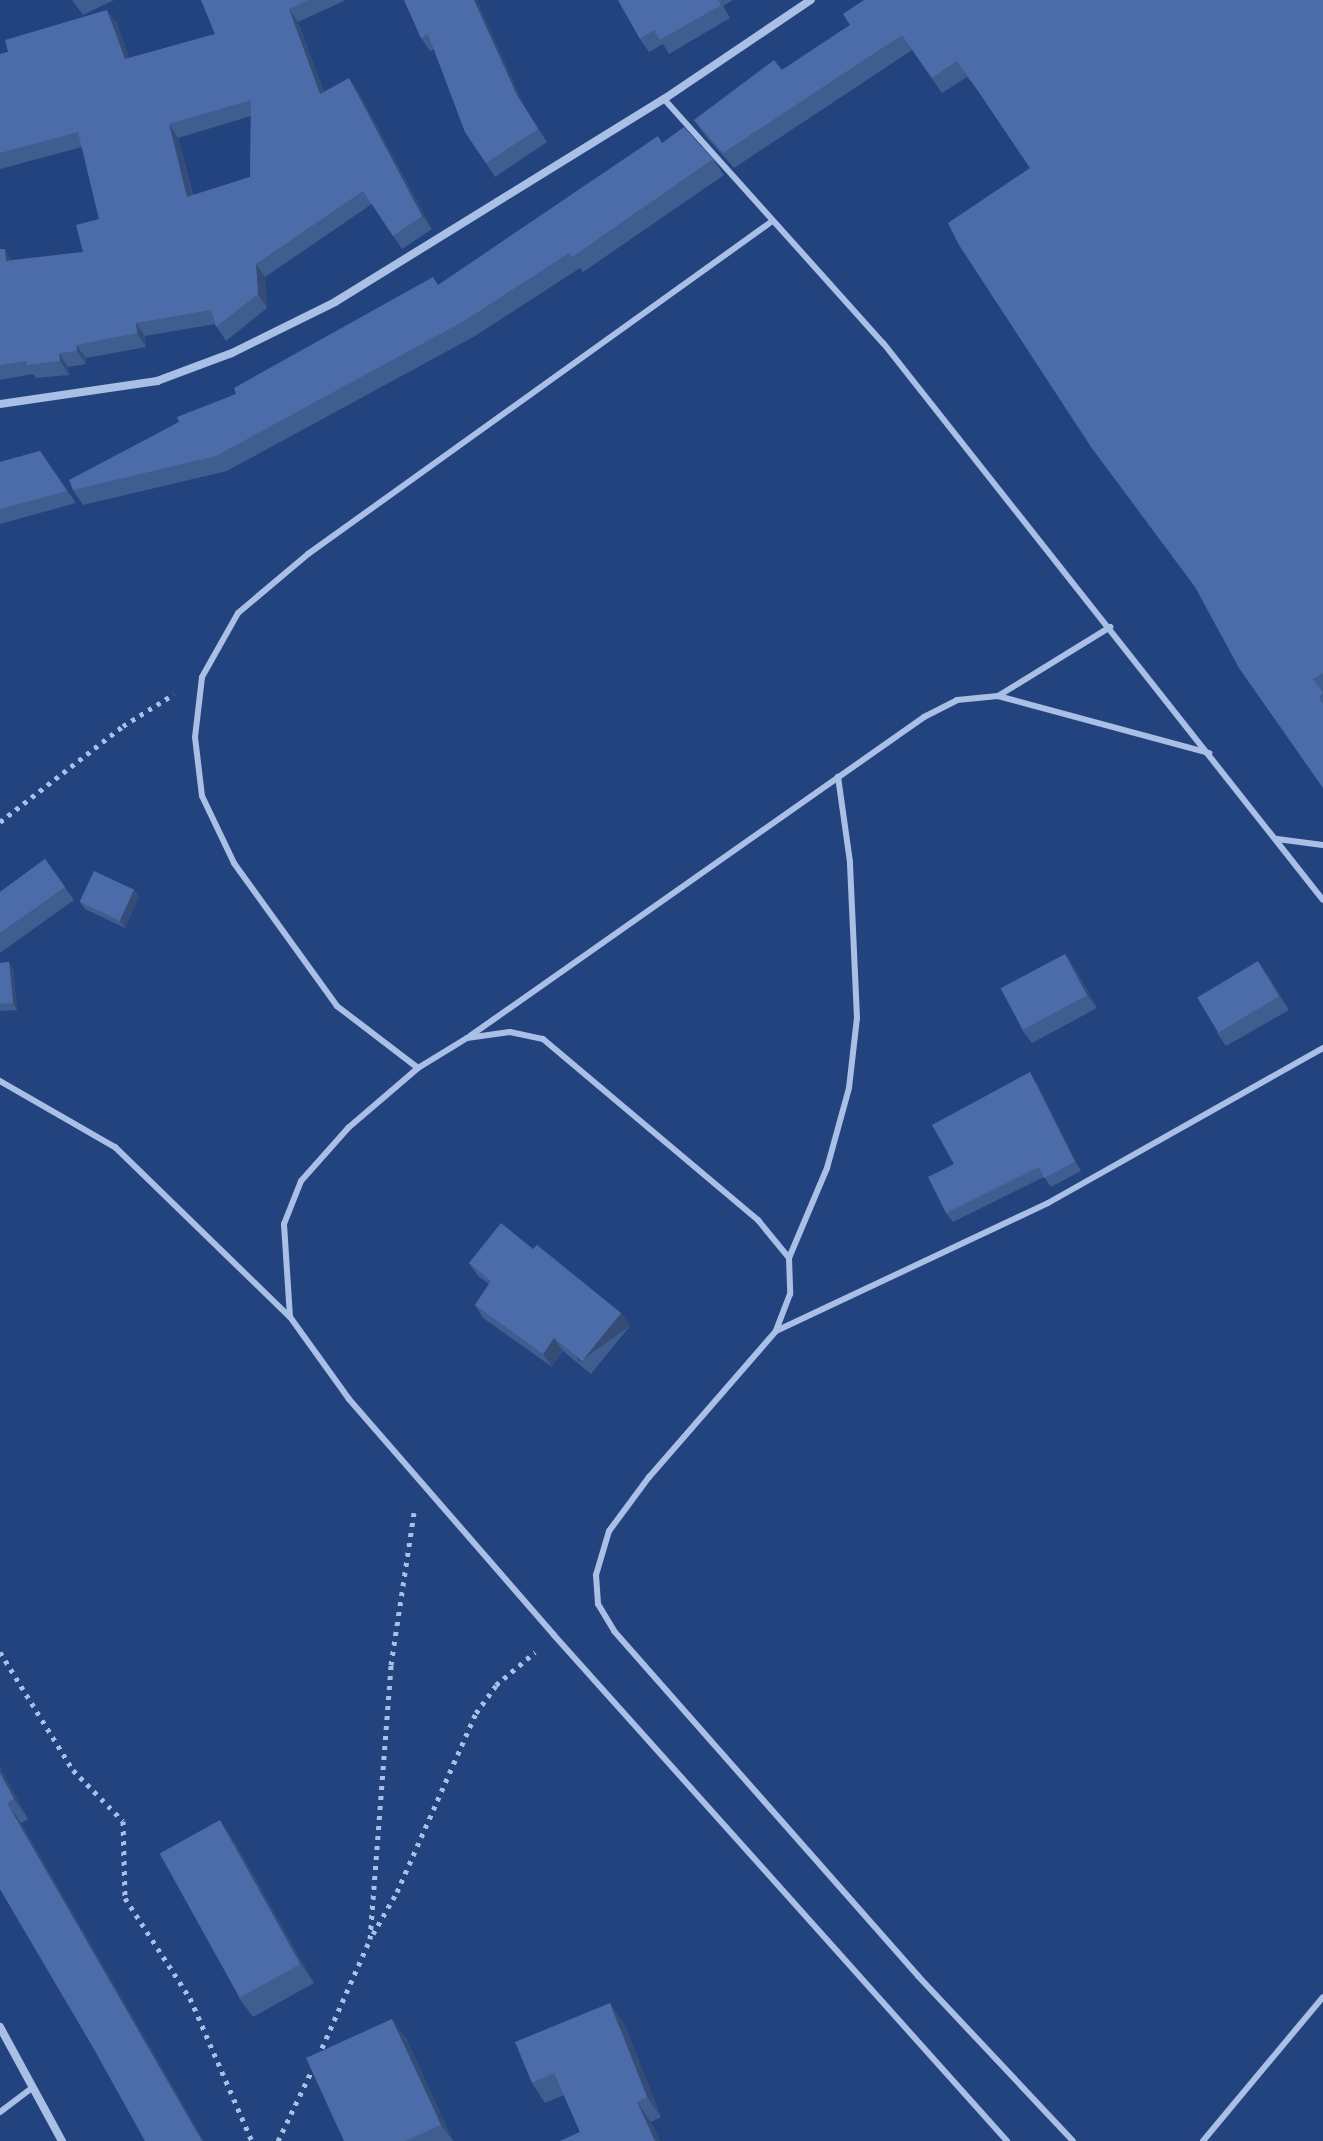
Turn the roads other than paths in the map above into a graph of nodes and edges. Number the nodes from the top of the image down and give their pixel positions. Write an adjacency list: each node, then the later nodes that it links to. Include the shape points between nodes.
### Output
1 (811, 0): 2 (street)
2 (664, 99): 3 (lane); 4 (street, via 335,302 232,353 157,381)
3 (771, 222): 5 (lane, via 884,344); 14 (lane, via 308,554 238,613 202,677 195,737 202,796 234,863 337,1006)
4 (0, 404)
5 (1110, 627): 6 (lane); 7 (lane)
6 (998, 696): 7 (lane); 8 (lane, via 957,700)
7 (1209, 753): 9 (lane)
8 (838, 777): 12 (lane); 16 (lane, via 850,862 857,1018 849,1088 827,1168)
9 (1277, 839): 10 (lane); 11 (lane)
10 (1323, 845)
11 (1323, 900)
12 (467, 1038): 14 (lane); 16 (lane, via 510,1032 543,1039 758,1220)
13 (1323, 1048): 18 (lane, via 1048,1203)
14 (418, 1068): 17 (lane, via 348,1128 301,1181 284,1224)
15 (0, 1081): 17 (lane, via 115,1147)
16 (789, 1258): 18 (lane, via 790,1294)
17 (290, 1317): 24 (lane, via 349,1399 419,1480)
18 (776, 1331): 25 (lane, via 609,1531 596,1575 598,1604 614,1631 918,1976)
19 (1323, 1997): 26 (lane)
20 (0, 2027): 21 (street)
21 (33, 2087): 22 (lane); 23 (street)
22 (0, 2112)
23 (62, 2141)
24 (1007, 2141)
25 (1073, 2141)
26 (1203, 2141)

